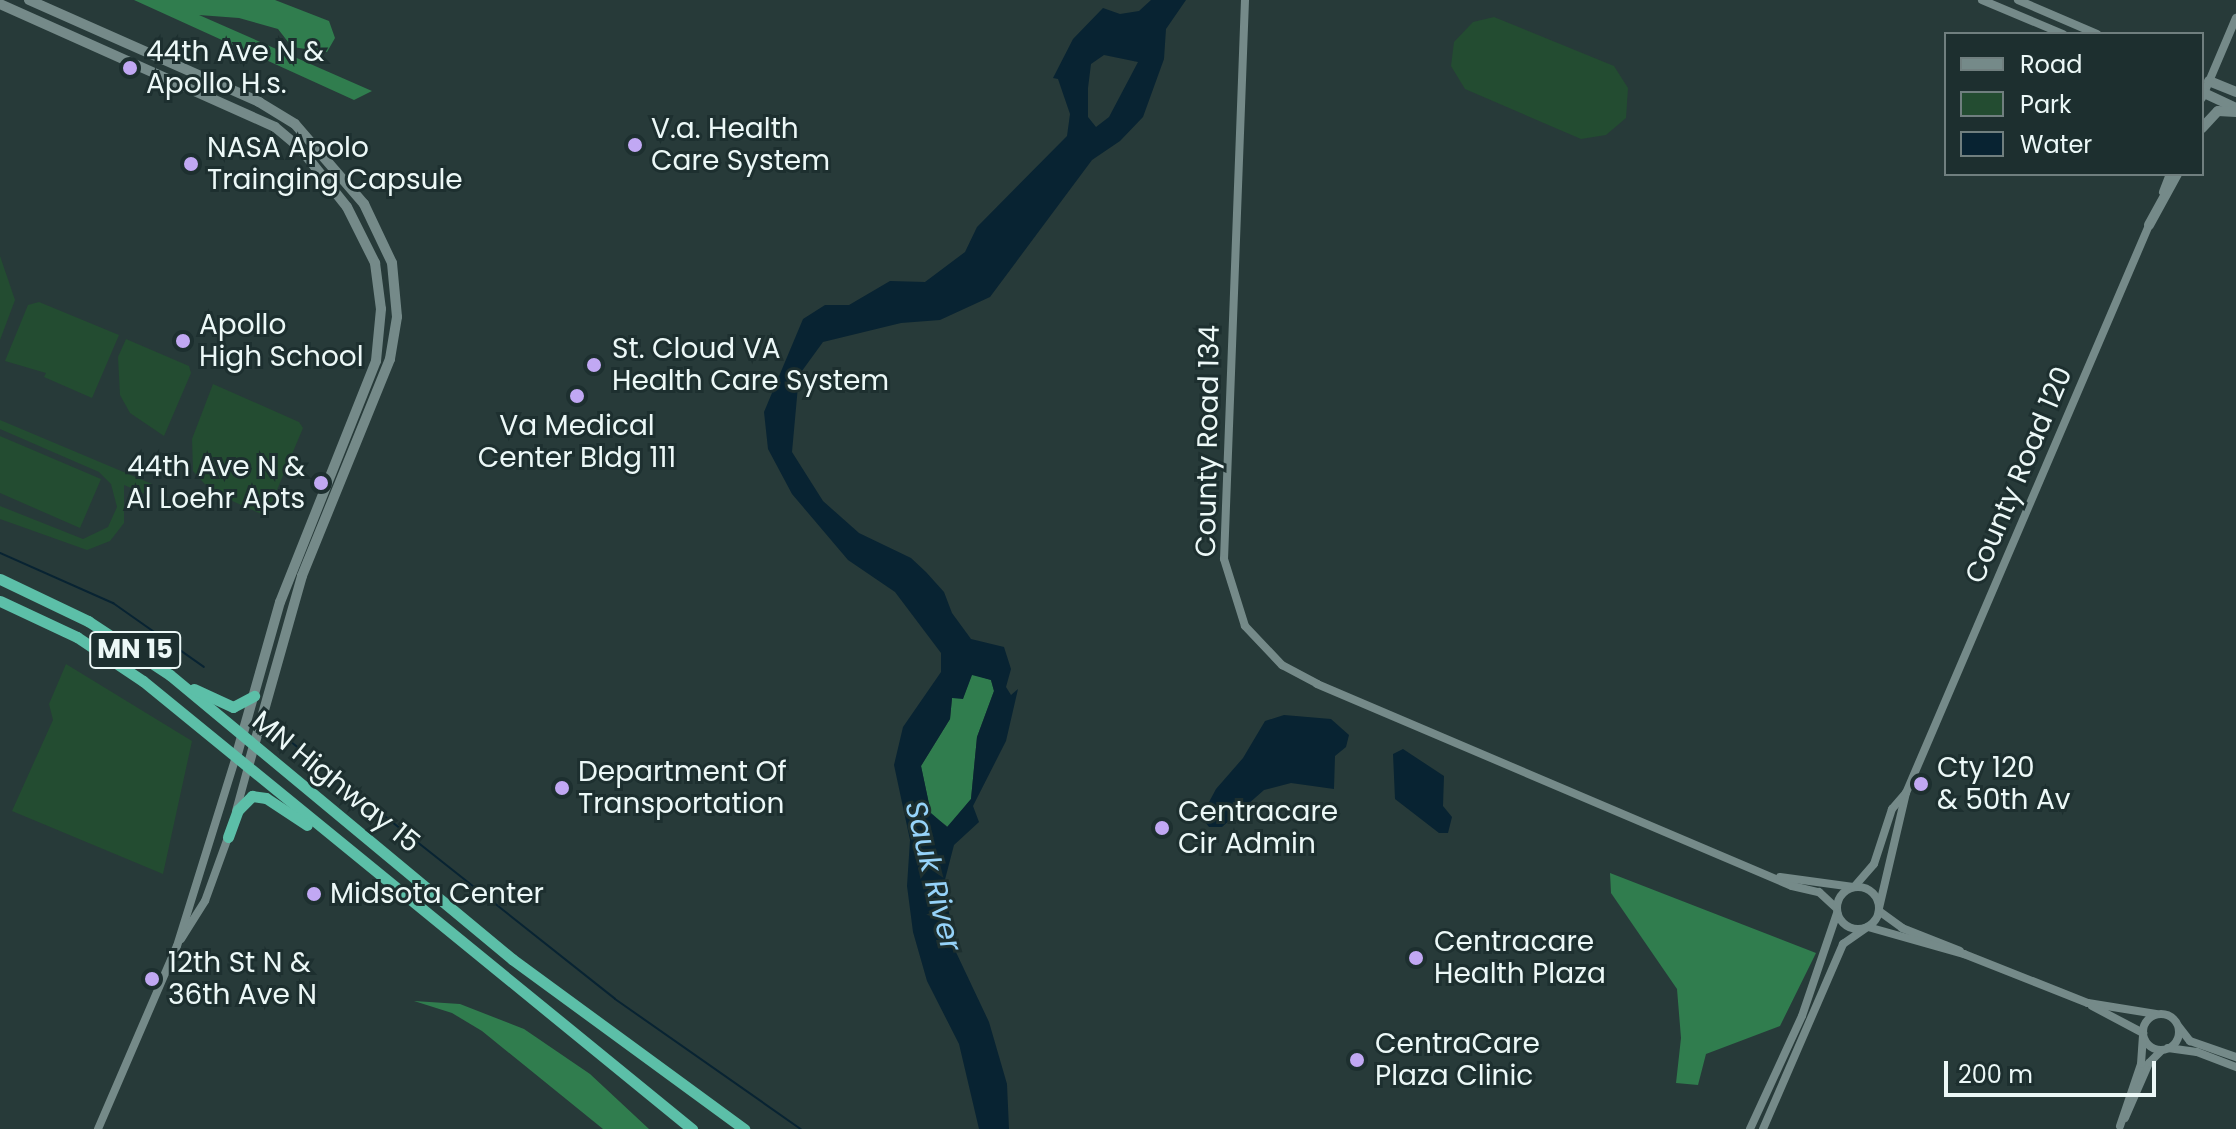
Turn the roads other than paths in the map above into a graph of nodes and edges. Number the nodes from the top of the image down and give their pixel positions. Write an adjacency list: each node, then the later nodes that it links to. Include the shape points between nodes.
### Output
1 (29, 0): 17 (main road, via 259,102 312,140 381,233 397,302 387,371)
2 (1245, 0): 28 (street, County Road 134, via 1224,559 1245,626 1282,665 1317,684)
3 (1982, 0): 7 (street)
4 (2018, 0): 8 (street)
5 (0, 4): 17 (main road, via 253,115 300,148 354,218 372,255 380,290 376,361)
6 (2236, 18): 9 (street)
7 (2058, 32)
8 (2092, 32)
9 (2206, 79): 10 (main road)
10 (2236, 92)
11 (2204, 94): 12 (main road)
12 (2236, 110): 13 (main road, via 2212,114)
13 (2204, 125)
14 (2169, 176): 16 (street, County Road 120)
15 (2176, 176): 16 (main road)
16 (2149, 225): 26 (street, County Road 120)
17 (325, 505): 21 (main road, via 280,602); 23 (main road)
18 (0, 579): 20 (highway, MN Highway 15 / MN 15, via 88,621)
19 (0, 601): 24 (highway, MN Highway 15 / MN 15, via 99,651)
20 (170, 675): 21 (highway, via 226,706); 22 (highway, MN Highway 15 / MN 15)
21 (254, 696): 22 (main road)
22 (242, 736): 23 (highway, MN Highway 15 / MN 15); 24 (main road)
23 (254, 747): 25 (main road); 46 (highway, MN Highway 15 / MN 15, via 512,959)
24 (236, 757): 25 (highway, MN Highway 15 / MN 15); 34 (street)
25 (248, 767): 27 (street); 29 (highway, MN Highway 15 / MN 15)
26 (1906, 793): 30 (street, County Road 120, via 1892,809 1874,864); 32 (street, County Road 120)
27 (228, 837): 29 (highway, via 243,803 252,796 266,798); 34 (street, via 205,901)
28 (1775, 877): 30 (street, County Road 134); 31 (street, County Road 134, via 1825,895)
29 (385, 881): 45 (highway, MN Highway 15 / MN 15)
30 (1854, 887): 31 (street, via 1841,895); 32 (street, via 1872,892)
31 (1836, 910): 33 (street, via 1848,927); 47 (street, via 1802,1016)
32 (1879, 910): 33 (street); 35 (street, via 1902,928 1949,942)
33 (1867, 927): 35 (street); 48 (street, via 1843,944)
34 (177, 946): 44 (street)
35 (1964, 954): 36 (street)
36 (2088, 1003): 37 (street); 39 (street)
37 (2156, 1014): 38 (street, via 2168,1015); 39 (street)
38 (2178, 1026): 40 (street, via 2176,1041); 41 (street, via 2190,1041)
39 (2143, 1034): 40 (street, via 2152,1048); 43 (street, via 2141,1064)
40 (2165, 1049): 42 (street, via 2197,1052); 43 (street, via 2149,1063)
41 (2236, 1057)
42 (2236, 1067)
43 (2119, 1128)
44 (98, 1129)
45 (692, 1129)
46 (744, 1129)
47 (1750, 1129)
48 (1763, 1129)

